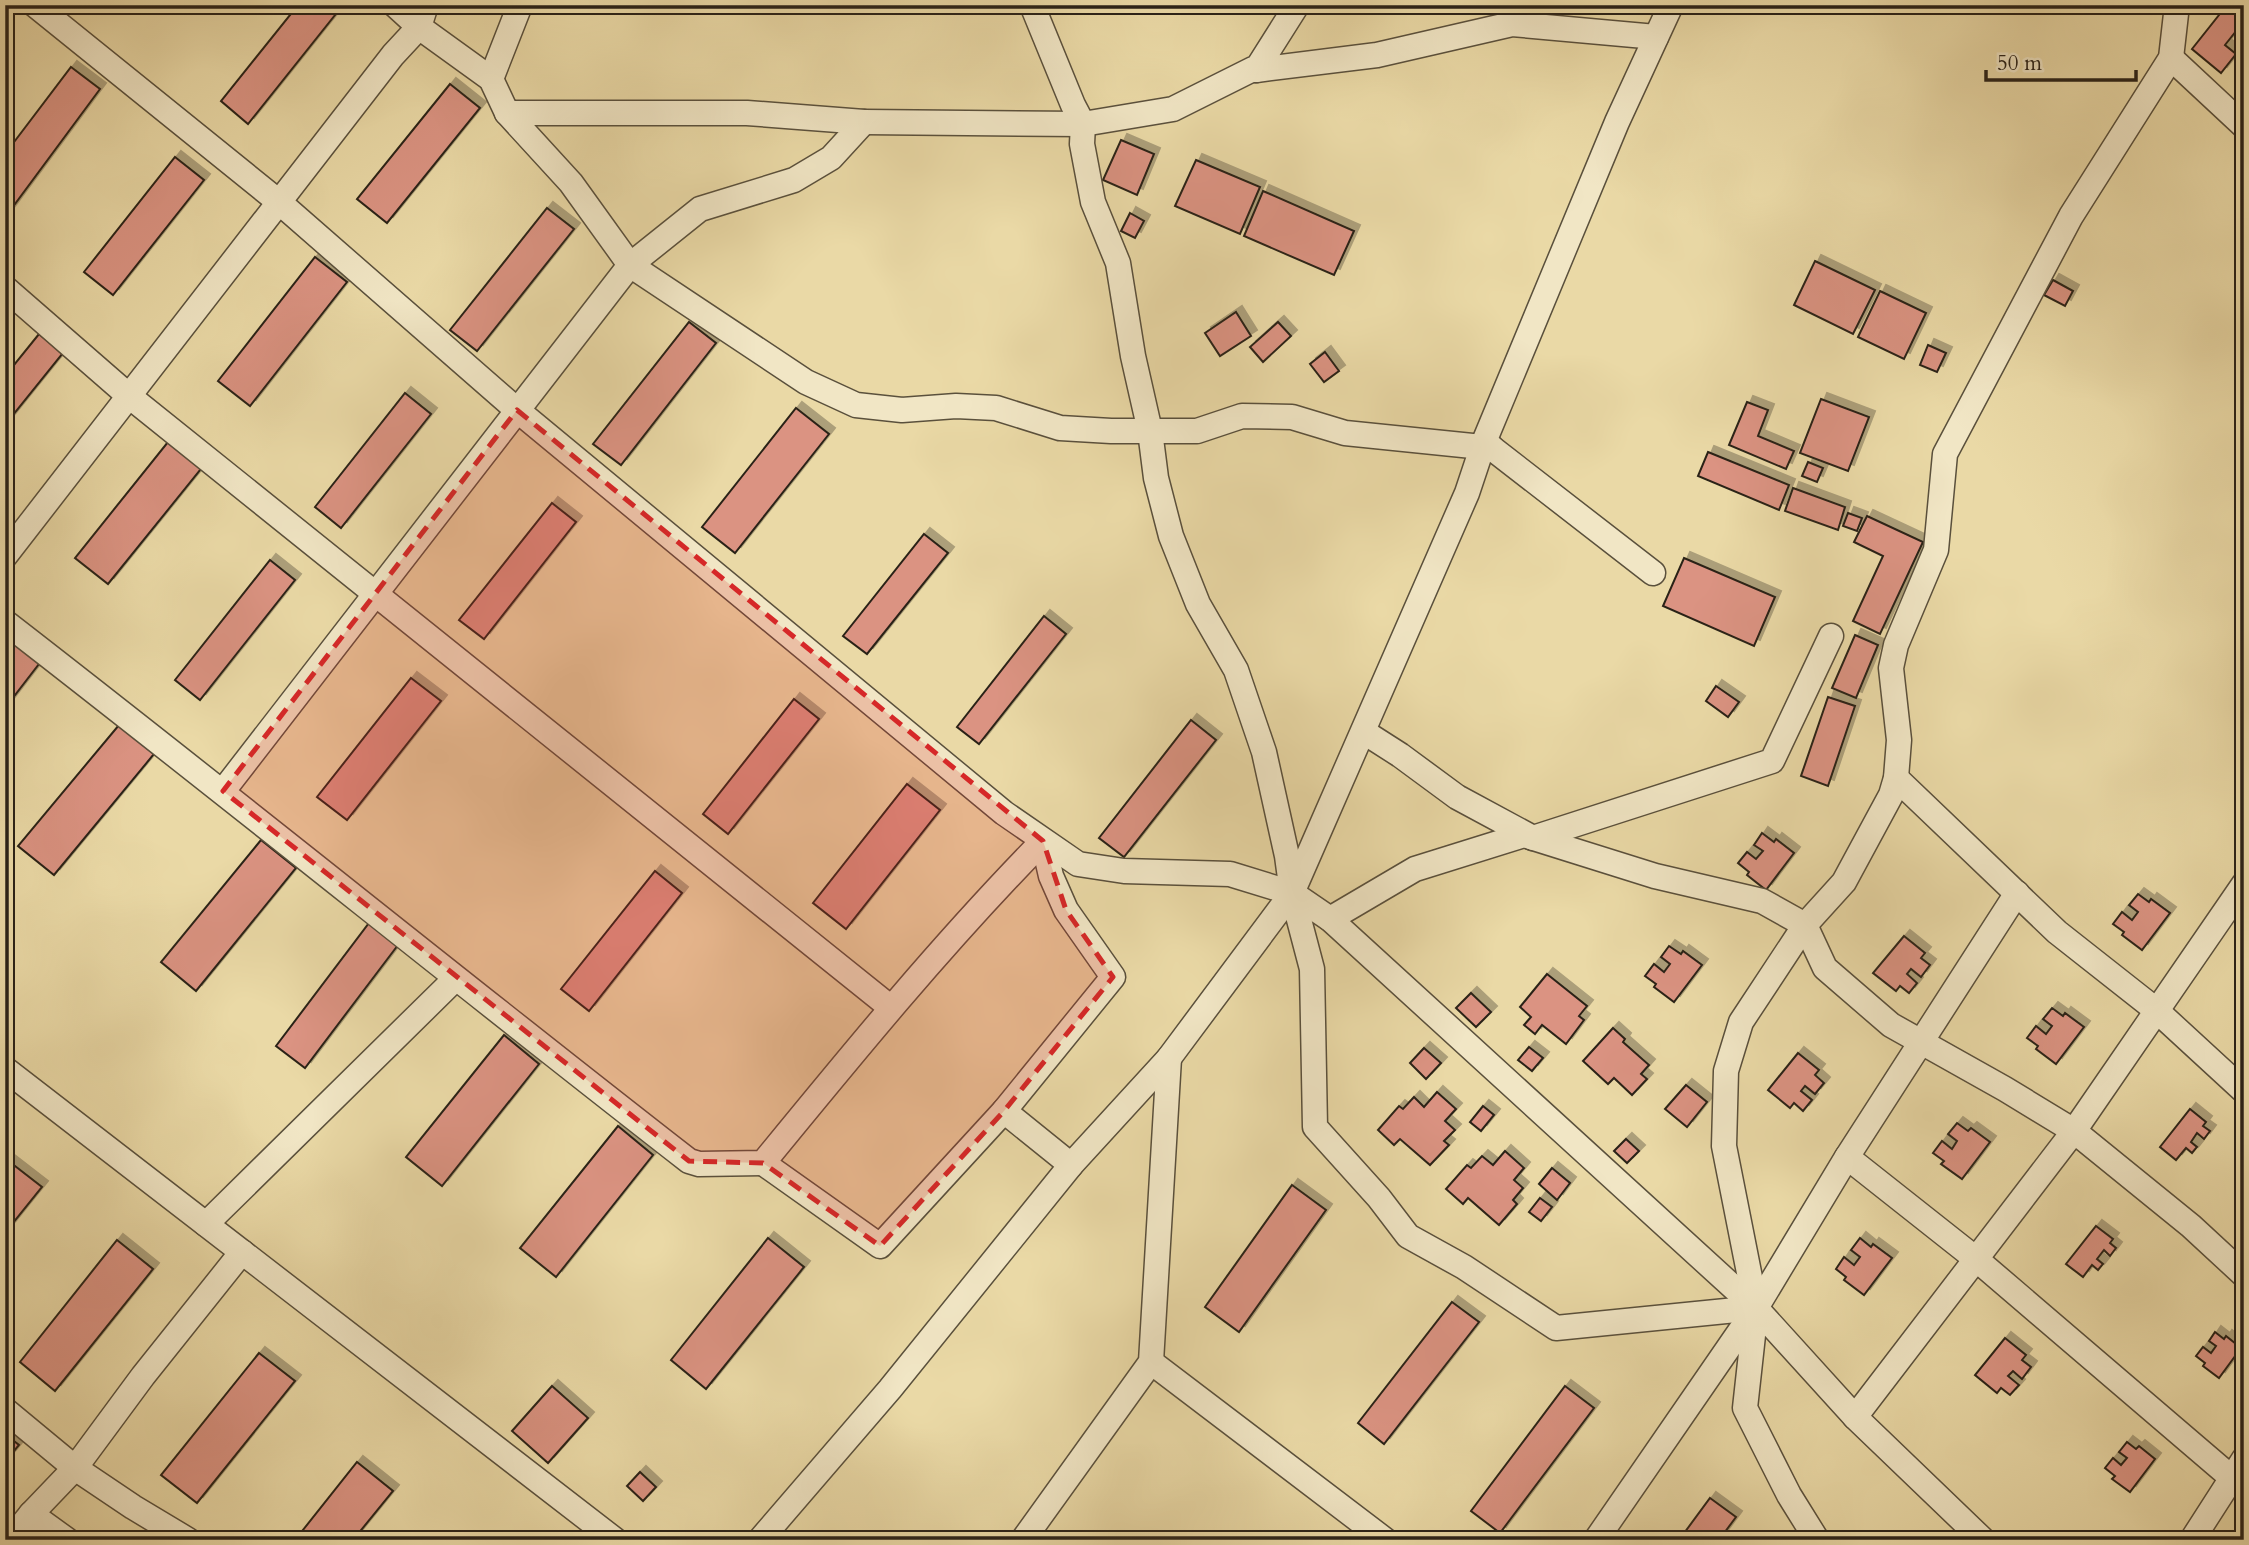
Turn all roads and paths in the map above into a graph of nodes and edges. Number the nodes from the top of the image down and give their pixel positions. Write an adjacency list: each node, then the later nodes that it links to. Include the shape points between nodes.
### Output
1 (35, 5): 16 (street)
2 (395, 5): 7 (street)
3 (520, 5): 11 (street)
4 (1032, 5): 14 (street)
5 (1297, 5): 10 (street)
6 (2177, 5): 9 (street)
7 (423, 16): 11 (street); 16 (street)
8 (1661, 17): 10 (street, via 1512,24 1377,55); 22 (street)
9 (2171, 58): 15 (street); 29 (street, via 2071,216 1945,454 1936,550 1891,667 1899,740)
10 (1256, 69): 14 (street, via 1173,109)
11 (491, 79): 12 (street)
12 (507, 113): 13 (street, via 747,113); 17 (street, via 571,183)
13 (864, 122): 14 (street); 17 (street, via 831,158 794,180 700,209)
14 (1083, 124): 21 (street, via 1082,144 1093,202 1118,263)
15 (2244, 127)
16 (279, 202): 19 (street); 20 (street)
17 (630, 265): 20 (street); 21 (street, via 806,382 856,405 902,410 996,408 1059,428)
18 (5, 288): 19 (street)
19 (129, 396): 23 (street); 25 (street)
20 (517, 410): 25 (street); 32 (street)
21 (1150, 431): 22 (street, via 1197,431 1242,416 1292,417 1345,433); 34 (street, via 1171,537 1198,604 1236,670 1264,752)
22 (1485, 446): 24 (street); 28 (street)
23 (5, 556)
24 (1653, 573)
25 (376, 593): 30 (street); 39 (street)
26 (5, 622): 30 (street)
27 (1831, 636): 31 (street, via 1772,761)
28 (1364, 732): 31 (street, via 1457,797); 34 (street)
29 (1896, 778): 35 (street); 37 (street, via 1891,796 1844,882)
30 (223, 791): 38 (street)
31 (1533, 838): 36 (street, via 1524,835 1415,869); 37 (street, via 1655,876 1762,901)
32 (1043, 841): 34 (street, via 1078,864 1124,871 1230,874); 39 (street); 45 (street, via 1066,910 1113,977)
33 (2244, 884): 40 (street)
34 (1292, 893): 36 (street); 42 (street); 54 (street, via 1312,968 1315,1127 1408,1236 1556,1328)
35 (2017, 893): 40 (street, via 2057,932); 41 (street)
36 (1330, 919): 54 (street)
37 (1805, 925): 41 (street, via 1825,968 1891,1025); 54 (street, via 1741,1023 1726,1070 1724,1146)
38 (455, 979): 48 (street, via 689,1161); 50 (street)
39 (890, 1007): 48 (street)
40 (2156, 1010): 44 (street); 46 (street)
41 (1920, 1042): 46 (street); 47 (street)
42 (1168, 1058): 49 (street); 55 (street)
43 (5, 1069): 50 (street)
44 (2244, 1091)
45 (1004, 1111): 48 (street, via 880,1246); 49 (street)
46 (2074, 1132): 52 (street); 53 (street)
47 (1847, 1157): 52 (street); 54 (street)
48 (763, 1163)
49 (1071, 1165): 65 (street, via 890,1389)
50 (205, 1224): 51 (street)
51 (242, 1252): 58 (street); 64 (street)
52 (1976, 1259): 57 (street); 59 (street)
53 (2244, 1275)
54 (1756, 1308): 57 (street); 68 (street); 69 (street, via 1745,1408 1788,1495)
55 (1152, 1362): 66 (street); 67 (street)
56 (5, 1410): 58 (street)
57 (1855, 1417): 70 (street)
58 (75, 1468): 60 (street); 63 (street)
59 (2238, 1469): 71 (street)
60 (31, 1514): 61 (street); 62 (street)
61 (10, 1540)
62 (67, 1540)
63 (188, 1540)
64 (615, 1540)
65 (760, 1540)
66 (1023, 1540)
67 (1385, 1540)
68 (1597, 1540)
69 (1817, 1540)
70 (1983, 1540)
71 (2192, 1540)

